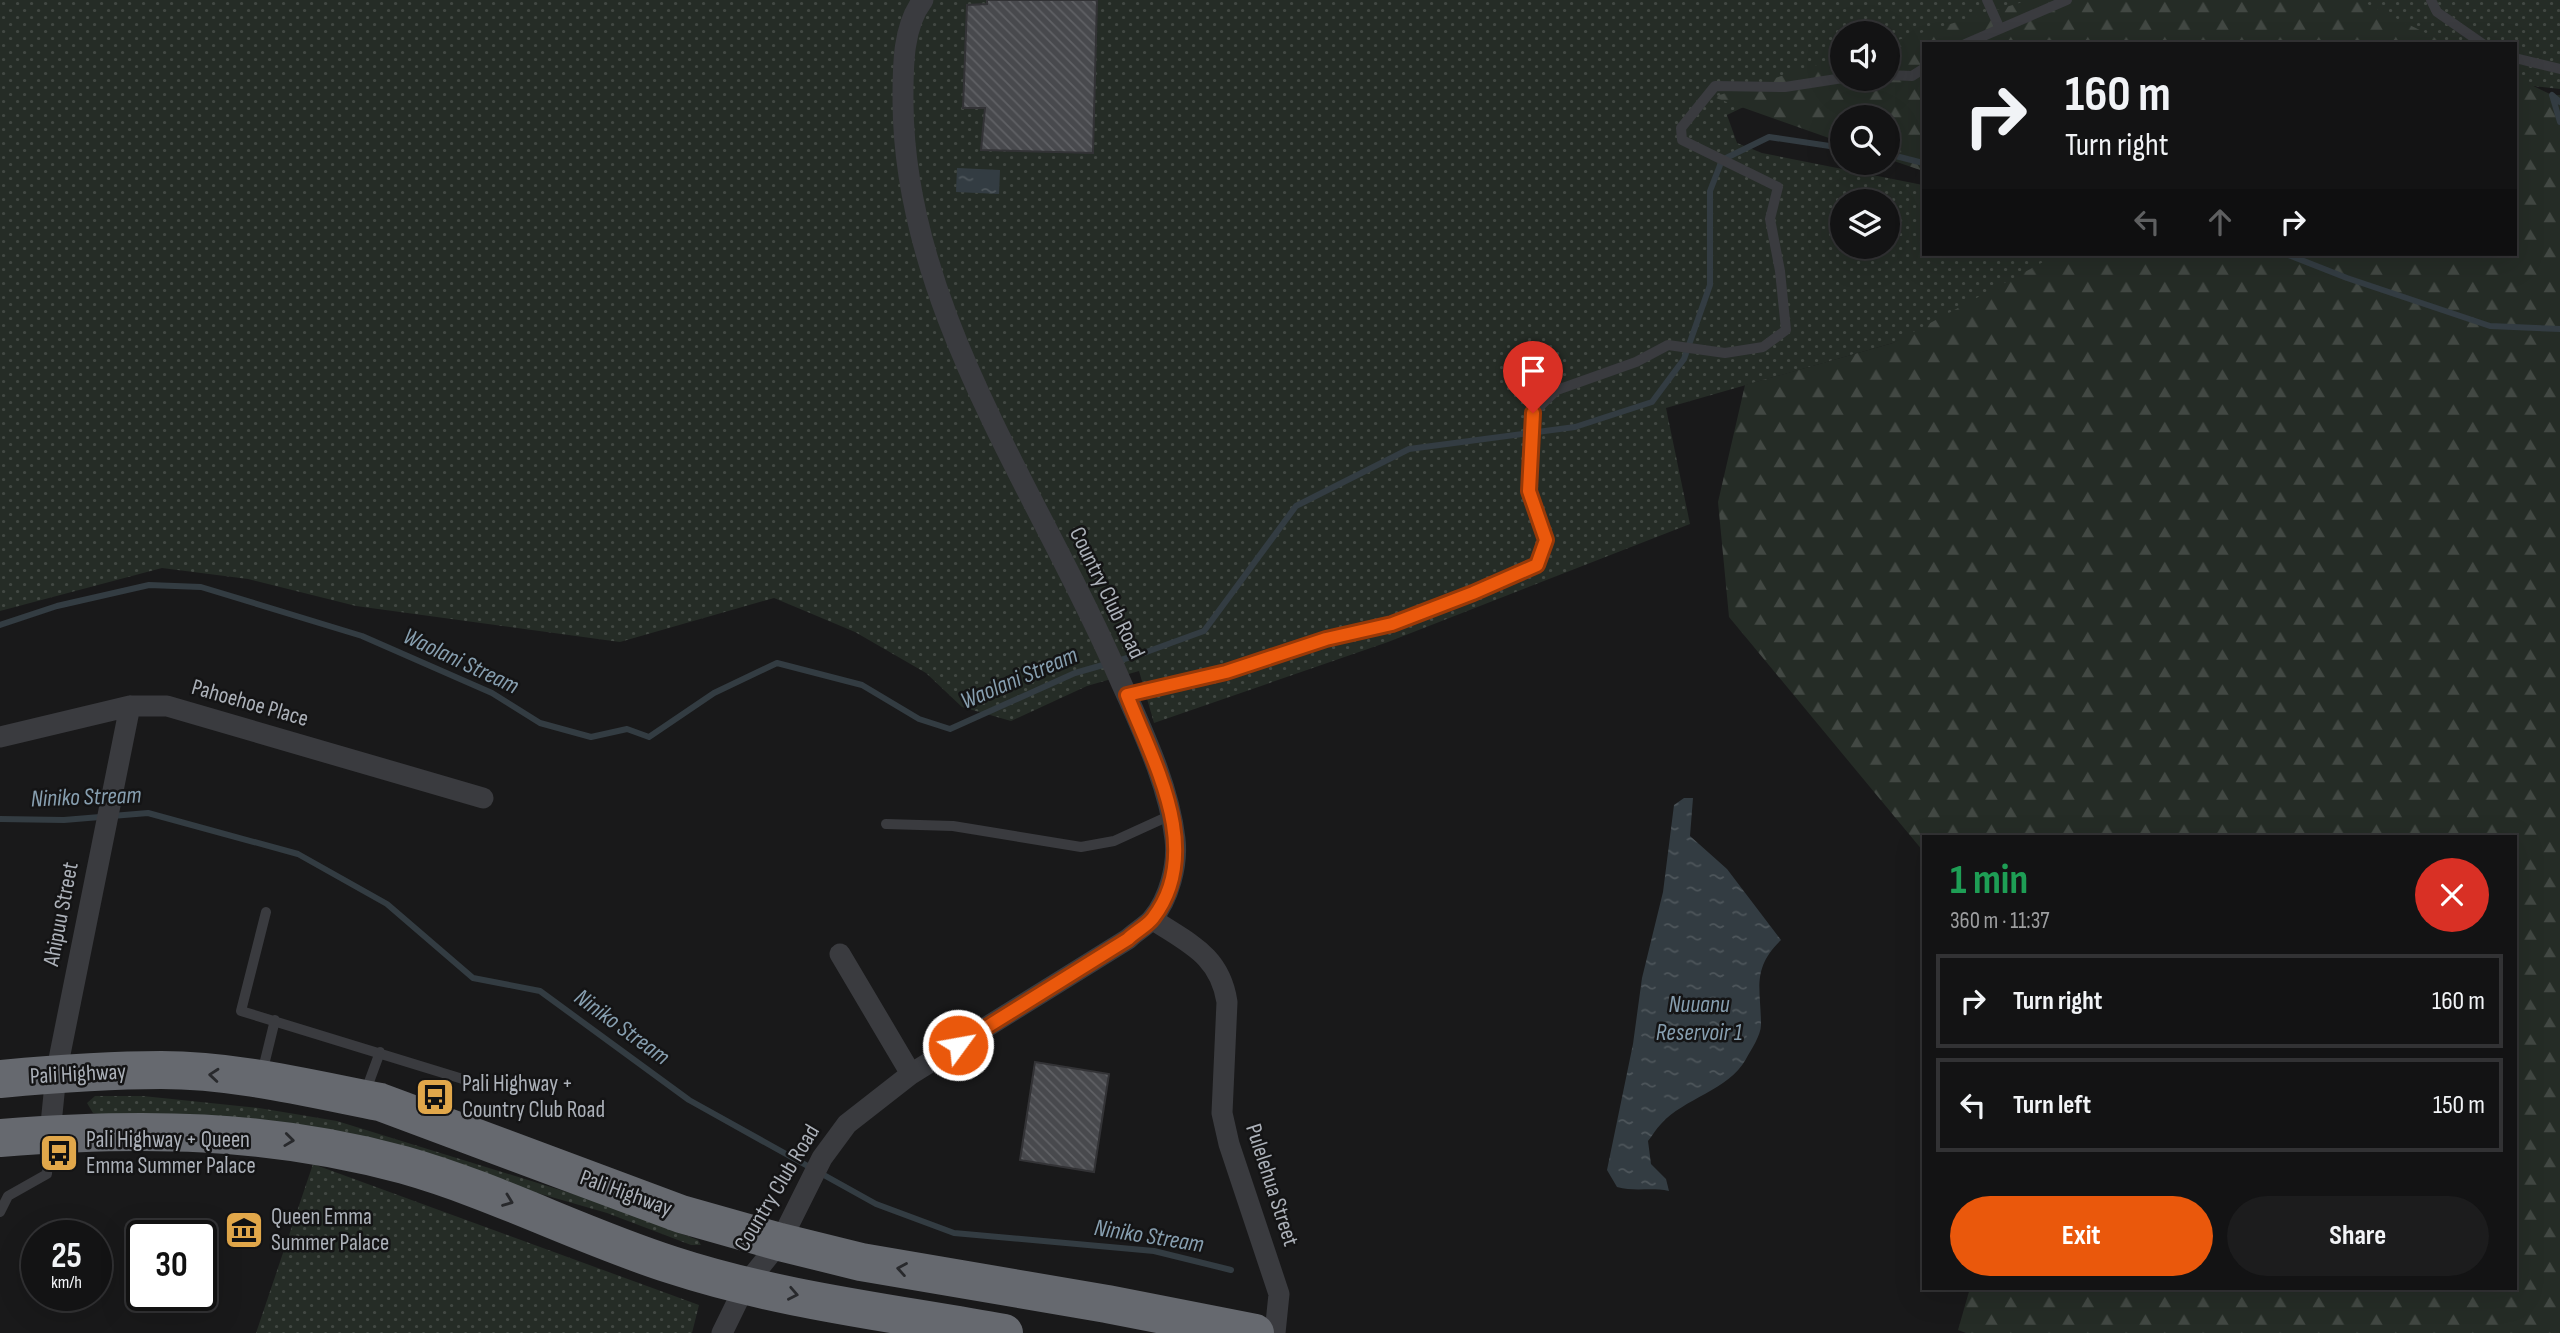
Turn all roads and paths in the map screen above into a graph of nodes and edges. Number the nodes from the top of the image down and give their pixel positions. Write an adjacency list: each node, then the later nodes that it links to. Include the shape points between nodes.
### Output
1 (923, 0): 13 (street, Country Club Road, via 908,37 903,127 913,194 932,268 957,342)
2 (1987, 0): 5 (lane)
3 (2067, 0): 5 (lane)
4 (2431, 0): 7 (lane, via 2437,12)
5 (2000, 29): 6 (lane)
6 (1970, 42)
7 (2480, 42)
8 (2517, 58): 9 (lane)
9 (2560, 69)
10 (1922, 70): 11 (lane, via 1912,76)
11 (1900, 76)
12 (1830, 80): 13 (lane, via 1786,88 1715,86 1681,128 1682,140 1778,187 1770,219 1786,330 1763,347 1725,353 1668,345 1636,362 1557,390 1533,413 1532,421 1529,491 1546,540 1537,565 1392,624 1326,639 1226,672)
13 (1124, 688): 17 (street, Country Club Road)
14 (130, 706): 15 (street, Pahoehoe Place); 16 (street, Pahoehoe Place, via 167,706); 24 (street, Ahipuu Street)
15 (0, 737)
16 (482, 798)
17 (1171, 815): 18 (lane, via 1114,841 1081,847 953,826); 20 (street, Country Club Road, via 1174,867)
18 (886, 824)
19 (266, 912): 22 (lane, via 240,1012)
20 (1152, 919): 25 (street, Country Club Road, via 1128,939); 42 (street, Pulelehua Street, via 1206,955 1224,986 1222,1113 1228,1144 1279,1294)
21 (840, 954): 25 (street)
22 (275, 1020): 23 (lane); 27 (lane)
23 (380, 1052): 28 (lane); 29 (lane)
24 (56, 1074): 26 (highway, Pali Highway); 27 (highway, Pali Highway, one-way to 24, via 163,1070); 30 (street, Ahipuu Street)
25 (911, 1074): 33 (street, Country Club Road, via 848,1124 822,1158)
26 (0, 1079)
27 (260, 1079): 29 (highway, Pali Highway)
28 (479, 1084)
29 (363, 1099): 33 (highway, Pali Highway, via 681,1214)
30 (50, 1134): 31 (highway); 32 (lane, via 47,1174 8,1196); 35 (highway, one-way to 35, via 236,1133 302,1141 430,1174 672,1265)
31 (0, 1138)
32 (0, 1212)
33 (780, 1242): 34 (highway, Pali Highway, one-way to 33); 35 (street, Country Club Road)
34 (969, 1281): 38 (highway, via 986,1298 1066,1314); 41 (highway, Pali Highway)
35 (746, 1284): 36 (street, Country Club Road); 37 (highway, one-way to 37)
36 (722, 1333)
37 (1004, 1333)
38 (1089, 1333)
39 (1106, 1333): 40 (highway, via 1119,1325)
40 (1179, 1333)
41 (1255, 1333)
42 (1275, 1333)

